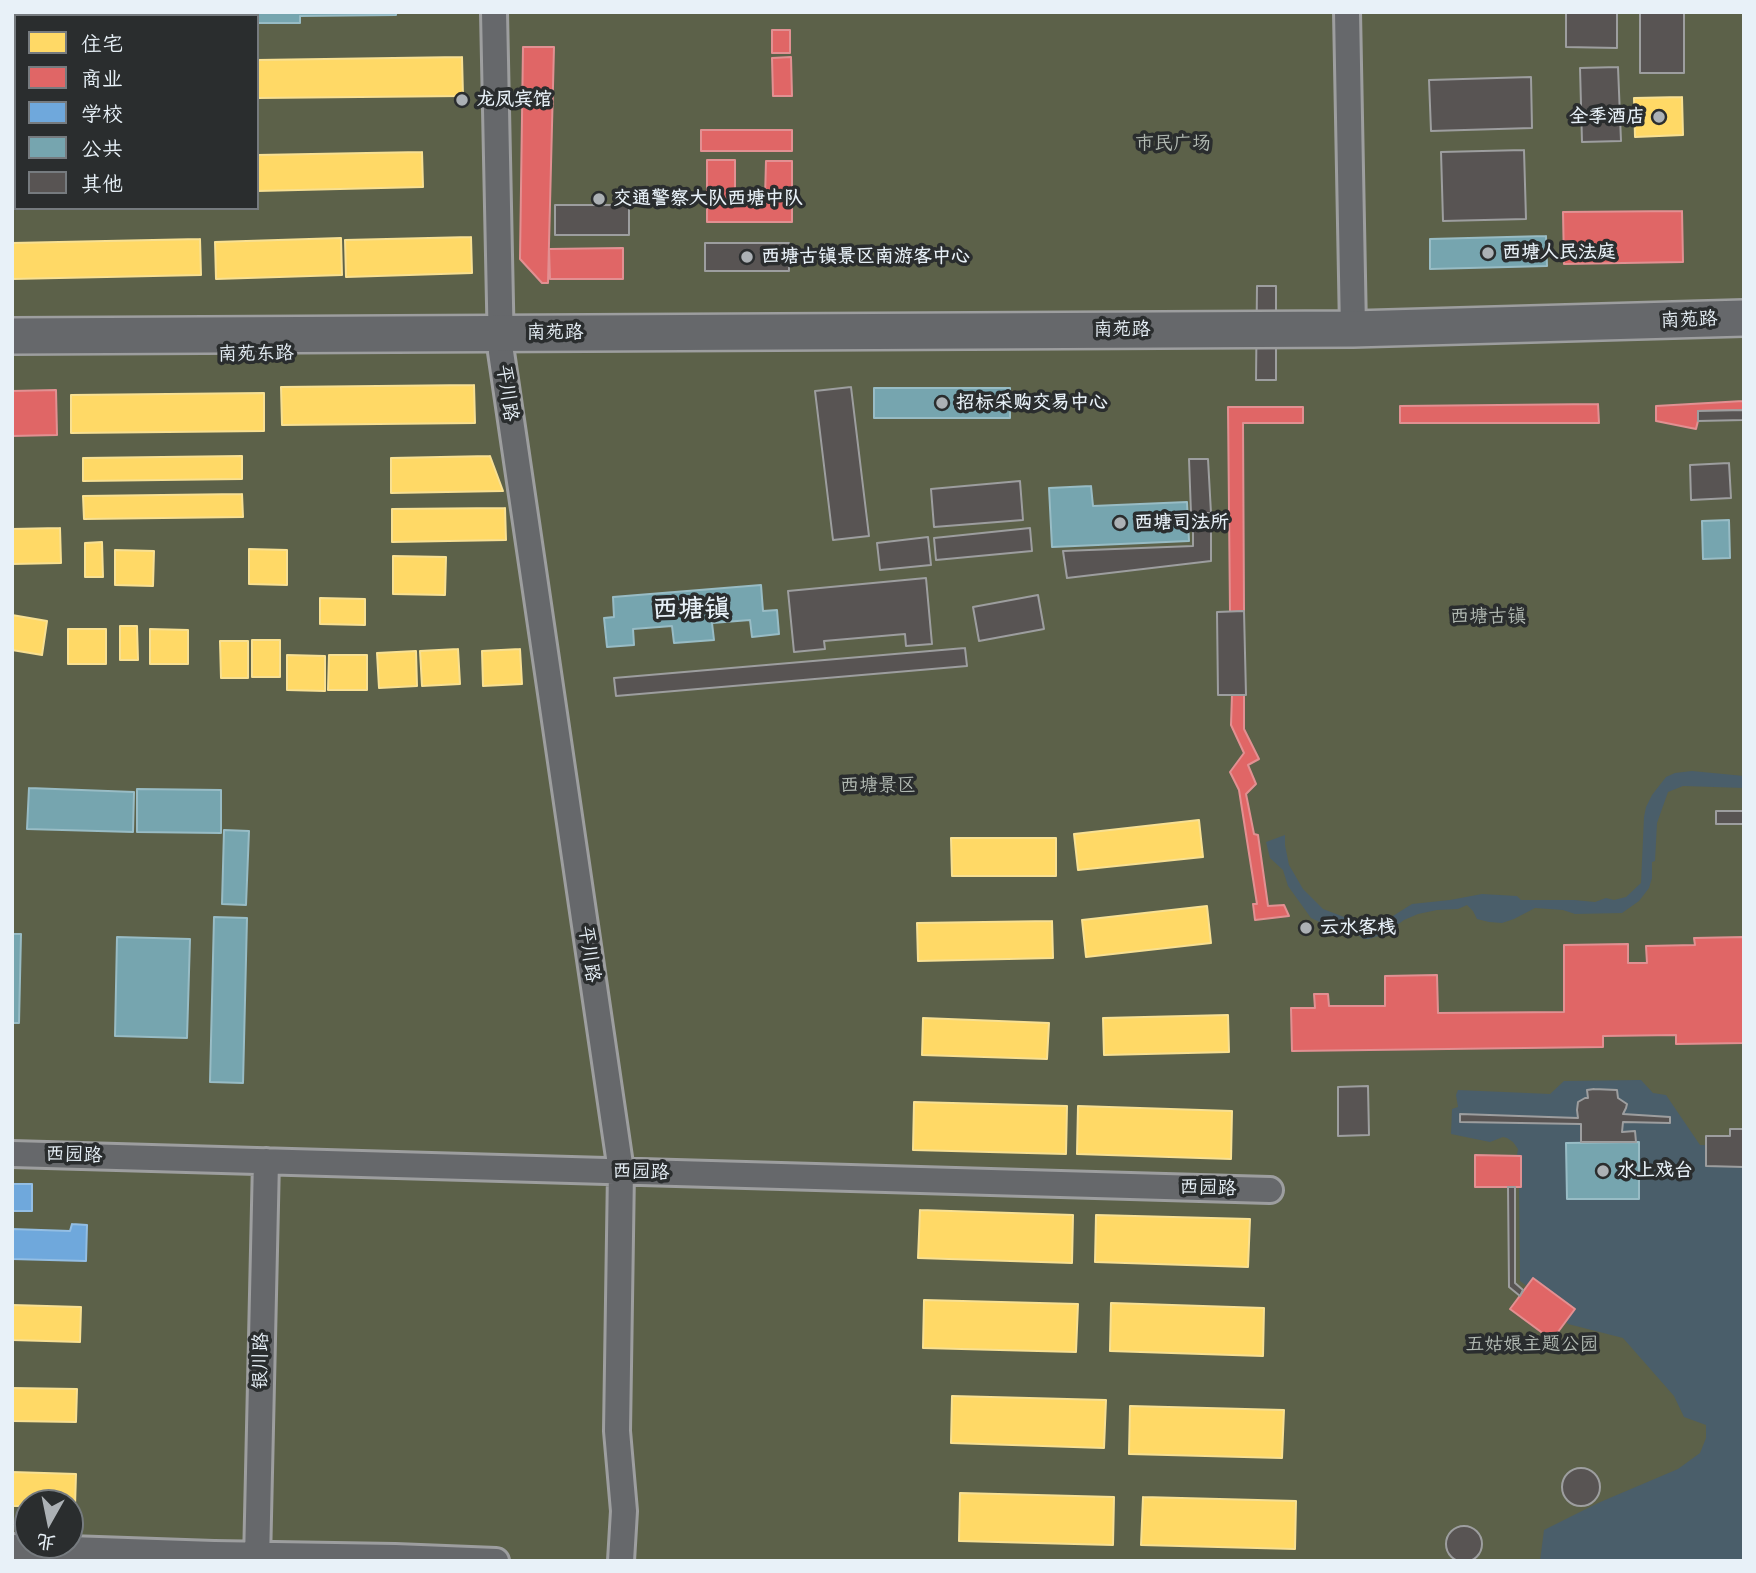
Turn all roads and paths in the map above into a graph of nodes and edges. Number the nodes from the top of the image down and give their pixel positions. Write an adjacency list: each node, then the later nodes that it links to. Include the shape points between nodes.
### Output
1 (494, 12): 7 (street, 平川路)
2 (1347, 12): 4 (street)
3 (1744, 318): 4 (main road, 南苑路)
4 (1353, 329): 7 (main road, 南苑路)
5 (12, 335): 7 (main road, 南苑东路)
6 (1744, 341): 7 (main road, 南苑路, via 1284,348)
7 (500, 342): 8 (main road, 南苑东路); 11 (street, 平川路)
8 (12, 357)
9 (12, 1154): 10 (street, 西园路)
10 (265, 1161): 11 (street, 西园路); 14 (street, 银川路)
11 (621, 1171): 12 (street, 西园路); 16 (street, 平川路, via 617,1431 624,1511)
12 (1270, 1190)
13 (12, 1547): 14 (street)
14 (257, 1558): 15 (street)
15 (496, 1561)
16 (621, 1561)

